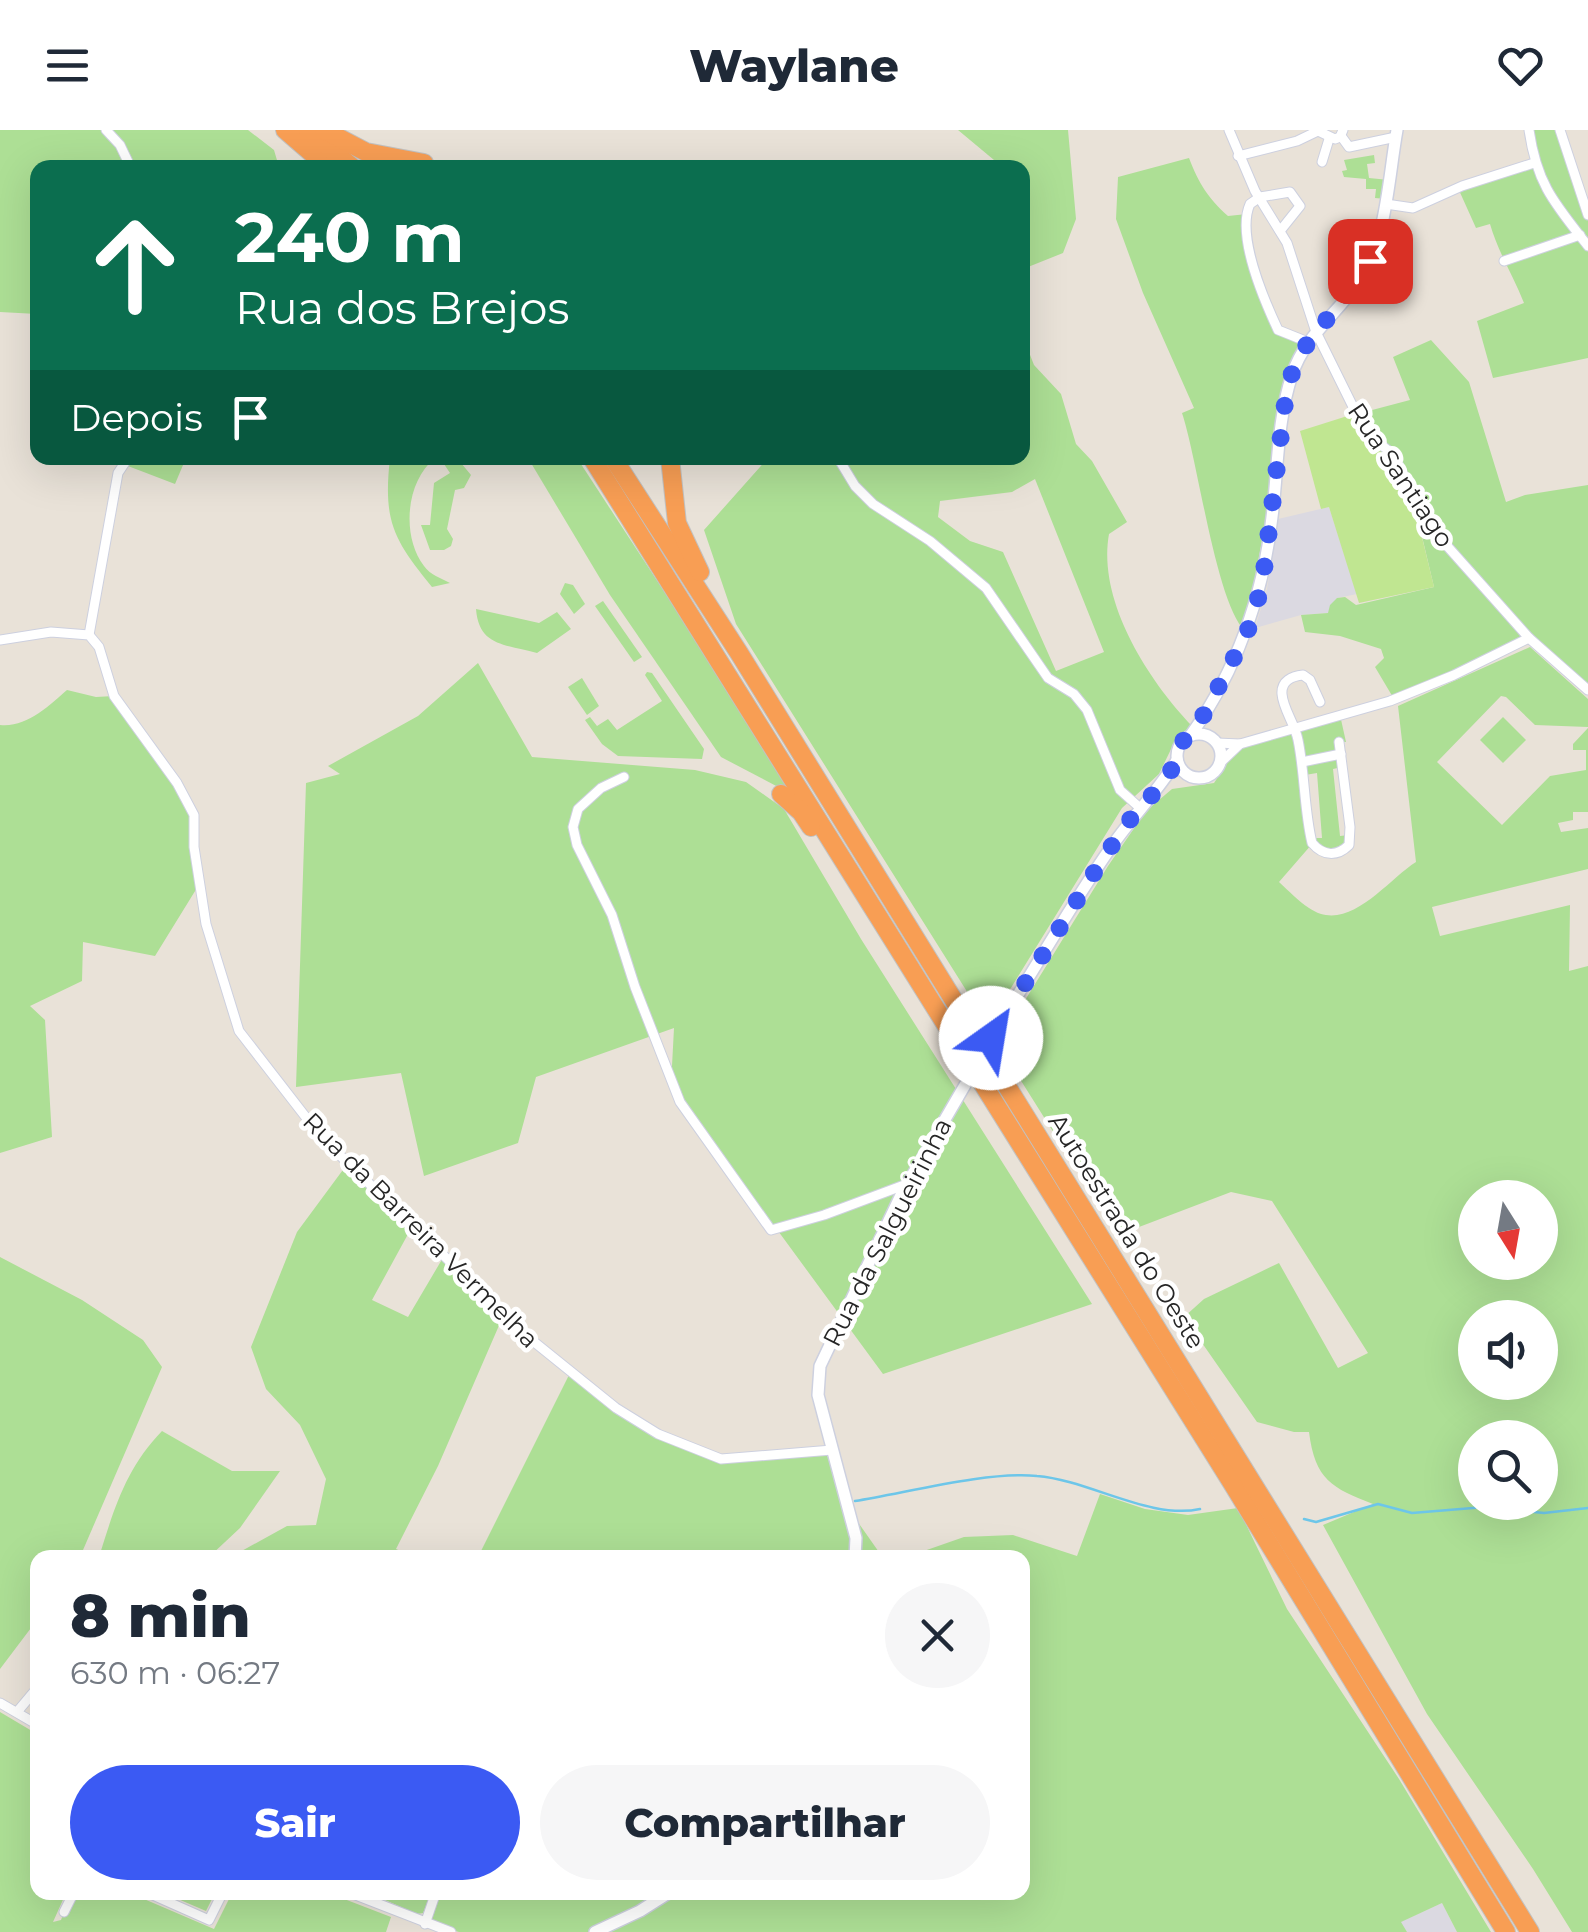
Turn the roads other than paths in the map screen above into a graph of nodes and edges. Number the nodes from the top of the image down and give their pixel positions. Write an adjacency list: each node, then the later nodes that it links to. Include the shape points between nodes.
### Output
1 (106, 130): 13 (street)
2 (285, 130): 14 (highway)
3 (308, 130): 15 (highway)
4 (324, 130): 16 (highway, via 366,152)
5 (1229, 130): 12 (street, Rua Santiago)
6 (1319, 130): 11 (street); 12 (street)
7 (1529, 130): 18 (street)
8 (1560, 130): 21 (street)
9 (1342, 133): 10 (street, via 1349,147); 11 (street)
10 (1397, 133): 20 (street)
11 (1329, 139): 17 (street)
12 (1238, 156): 19 (street, Rua Santiago)
13 (127, 160)
14 (320, 160)
15 (344, 160)
16 (405, 160)
17 (1322, 162)
18 (1534, 163): 20 (street, via 1413,208); 23 (street)
19 (1260, 197): 22 (street, Rua Santiago); 22 (street, via 1290,192 1300,206); 26 (street, via 1247,210 1246,225 1266,304 1278,330)
20 (1386, 204): 26 (street, via 1370,261)
21 (1588, 215)
22 (1280, 231): 26 (street, Rua Santiago, via 1294,260)
23 (1580, 235): 24 (street); 25 (street)
24 (1588, 246)
25 (1504, 261)
26 (1312, 337): 33 (street, Rua Santiago, via 1361,423 1393,454 1440,538); 38 (street, via 1285,403 1262,586 1247,633)
27 (123, 465): 32 (street)
28 (596, 465): 51 (highway, Autoestrada do Oeste)
29 (617, 465): 35 (highway, Autoestrada do Oeste)
30 (671, 465): 35 (highway, via 677,523)
31 (842, 465): 50 (street, via 873,504 986,588 1048,678 1087,710 1120,790)
32 (89, 635): 34 (street, via 51,632); 55 (street, Rua da Barreira Vermelha, via 114,696 194,815 206,924 239,1030 322,1138 528,1338 658,1434 722,1458)
33 (1529, 638): 36 (street, Rua Santiago); 39 (street, via 1390,701)
34 (0, 640)
35 (738, 653): 72 (highway, Autoestrada do Oeste)
36 (1588, 690)
37 (1320, 702): 39 (street, via 1303,674 1284,684)
38 (1203, 716): 40 (street); 41 (street)
39 (1295, 728): 42 (street); 44 (street)
40 (1191, 735): 41 (street); 43 (street)
41 (1213, 740): 42 (street); 45 (street)
42 (1240, 744): 45 (street)
43 (1177, 760): 46 (street); 48 (street)
44 (1302, 762): 44 (street, via 1340,748 1350,827 1342,852 1331,854 1312,843)
45 (1220, 763): 46 (street, via 1207,777)
46 (1188, 775): 48 (street)
47 (624, 777): 54 (street, via 578,809 572,827 612,915 680,1102 770,1230)
48 (1162, 786): 50 (street)
49 (781, 794): 51 (highway, via 801,812 876,928)
50 (1139, 807): 52 (street)
51 (913, 972): 71 (highway, Autoestrada do Oeste)
52 (991, 1038)
53 (965, 1085): 54 (street, Rua da Salgueirinha)
54 (908, 1184): 55 (street, Rua da Salgueirinha, via 820,1366 818,1395)
55 (832, 1450): 56 (street, Rua da Salgueirinha)
56 (855, 1550)
57 (30, 1697): 59 (street)
58 (0, 1703): 59 (street)
59 (17, 1712): 60 (street)
60 (30, 1720)
61 (70, 1900): 67 (street)
62 (164, 1900): 63 (street, via 209,1920)
63 (218, 1900)
64 (367, 1900): 68 (street)
65 (433, 1900): 68 (street)
66 (655, 1900): 70 (street)
67 (64, 1912)
68 (425, 1924): 69 (street)
69 (451, 1932)
70 (595, 1932)
71 (1506, 1932)
72 (1530, 1932)

